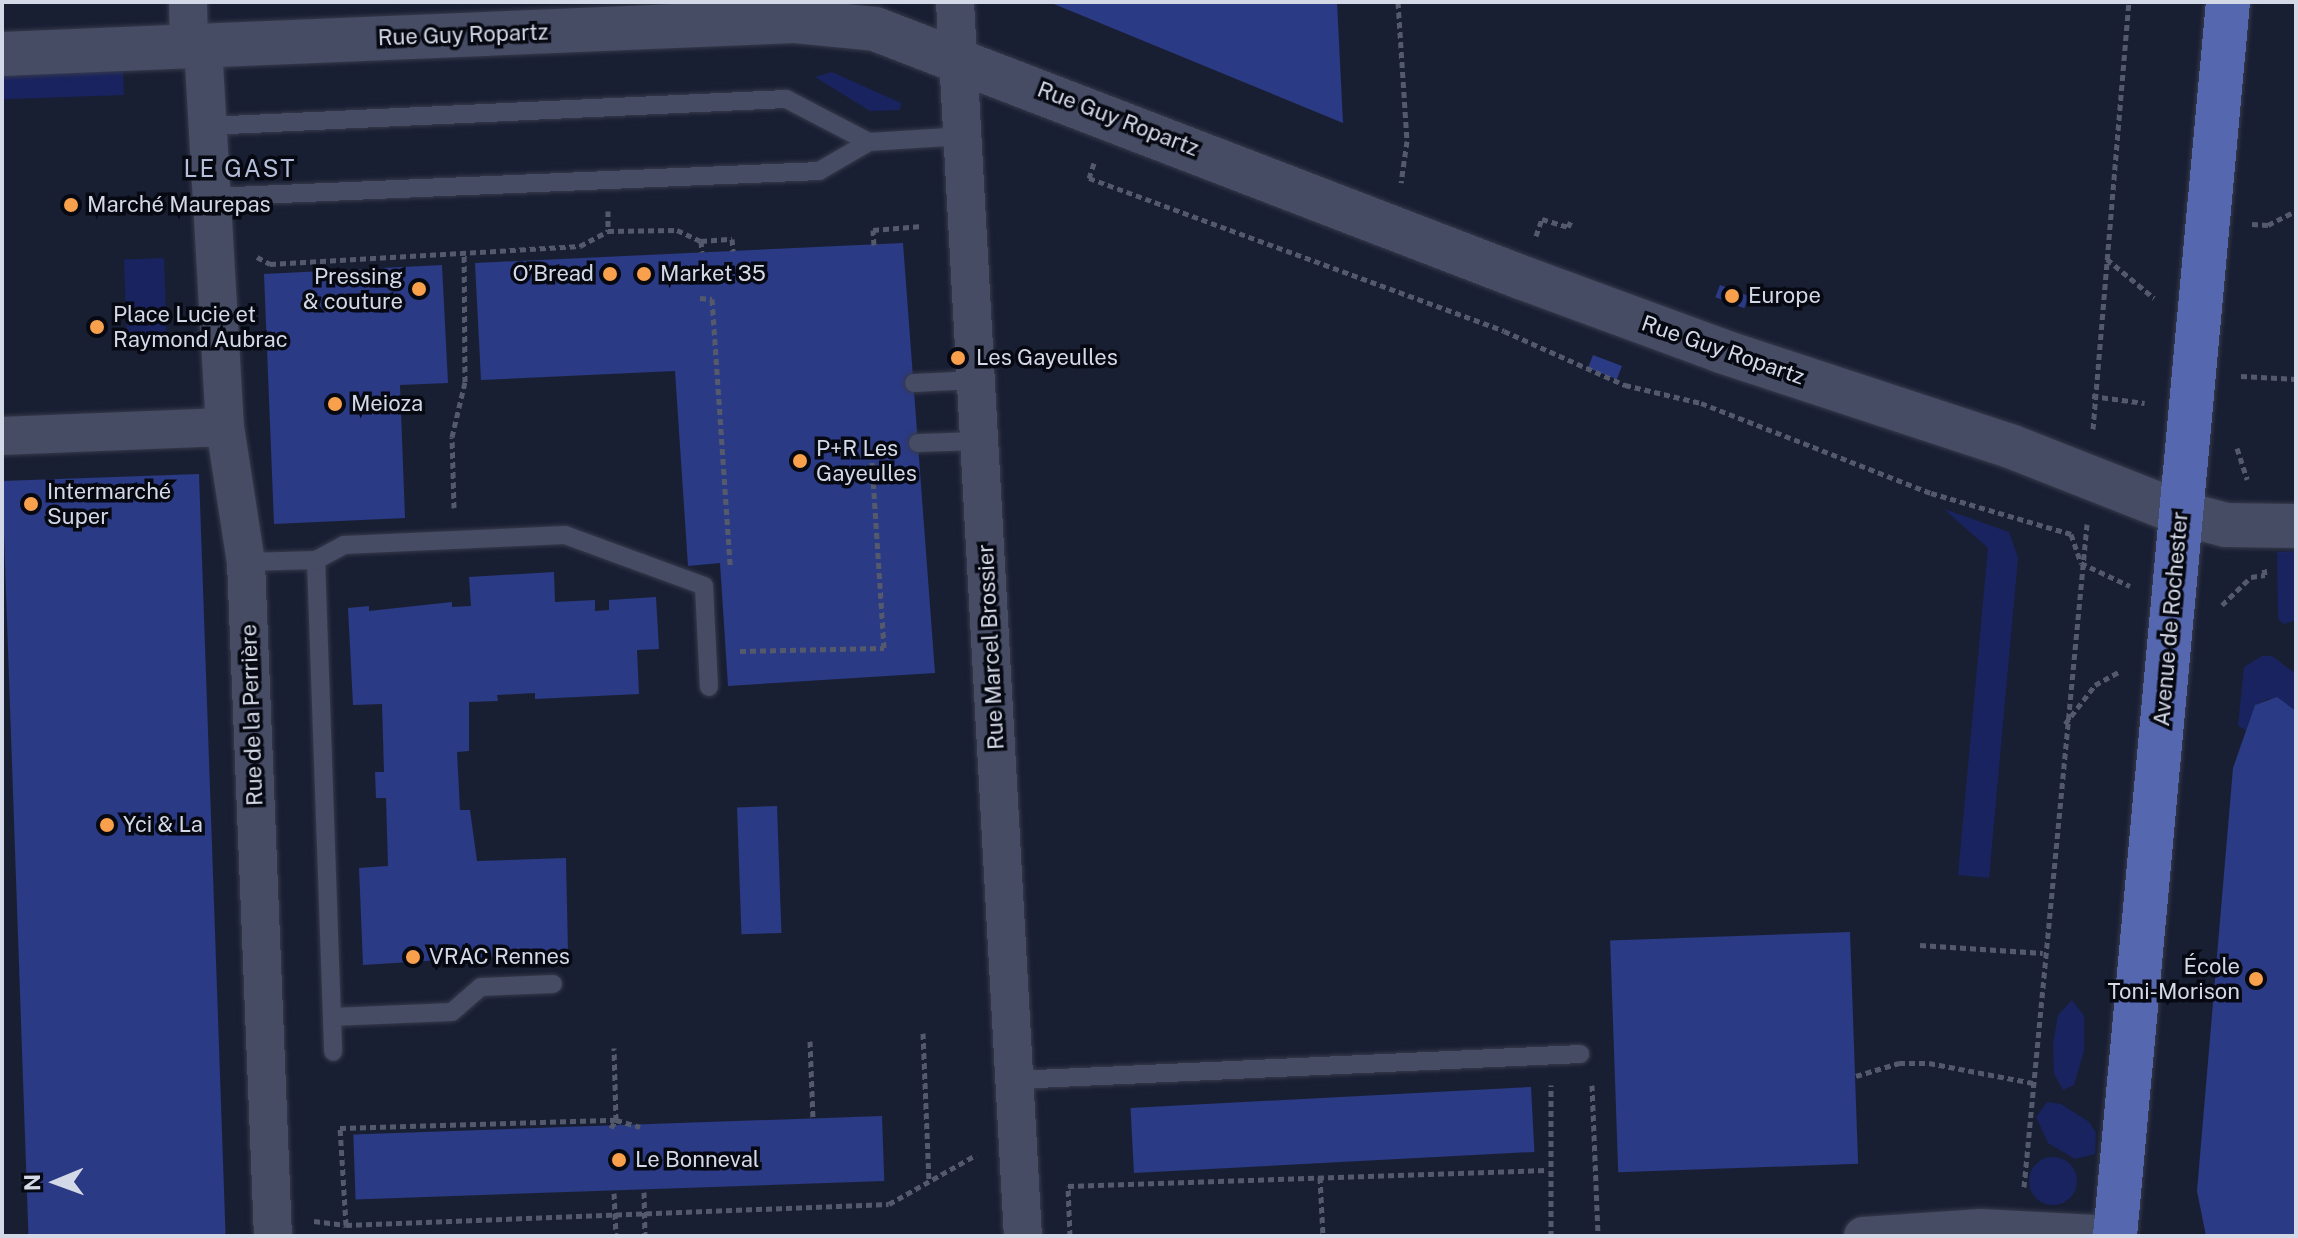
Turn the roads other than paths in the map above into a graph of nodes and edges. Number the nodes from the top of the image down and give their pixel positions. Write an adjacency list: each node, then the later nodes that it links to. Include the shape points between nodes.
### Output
1 (188, 2): 4 (street)
2 (955, 2): 6 (street, Rue Marcel Brossier)
3 (2228, 2): 17 (main road, Avenue de Rochester)
4 (196, 46): 5 (street, Rue Guy Ropartz); 6 (street, Rue Guy Ropartz, via 795,21 875,29); 7 (street)
5 (2, 54)
6 (958, 58): 8 (street, Rue Marcel Brossier); 17 (street, Rue Guy Ropartz, via 1721,351 2010,446)
7 (207, 126): 9 (lane, via 786,99); 10 (street)
8 (964, 136): 9 (lane); 11 (street, Rue Marcel Brossier)
9 (869, 142): 10 (lane, via 819,171)
10 (210, 197): 13 (street, Rue de la Perrière)
11 (976, 380): 12 (lane); 15 (street, Rue Marcel Brossier)
12 (914, 383)
13 (225, 427): 14 (street); 20 (street, Rue de la Perrière)
14 (2, 436)
15 (979, 441): 16 (lane); 26 (street, Rue Marcel Brossier)
16 (918, 443)
17 (2180, 513): 18 (street, Rue Guy Ropartz, via 2226,525); 27 (main road, Avenue de Rochester)
18 (2296, 526)
19 (316, 560): 20 (lane); 21 (lane, via 344,545 565,535 704,586); 23 (lane)
20 (246, 562): 28 (street, Rue de la Perrière)
21 (709, 687)
22 (553, 984): 23 (lane, via 481,987 452,1012)
23 (332, 1017): 24 (lane)
24 (333, 1052)
25 (1586, 1061): 26 (lane, via 1552,1054)
26 (1015, 1080): 29 (street, Rue Marcel Brossier)
27 (2115, 1235): 30 (street, via 1981,1228)
28 (273, 1236)
29 (1023, 1236)
30 (1863, 1236)

